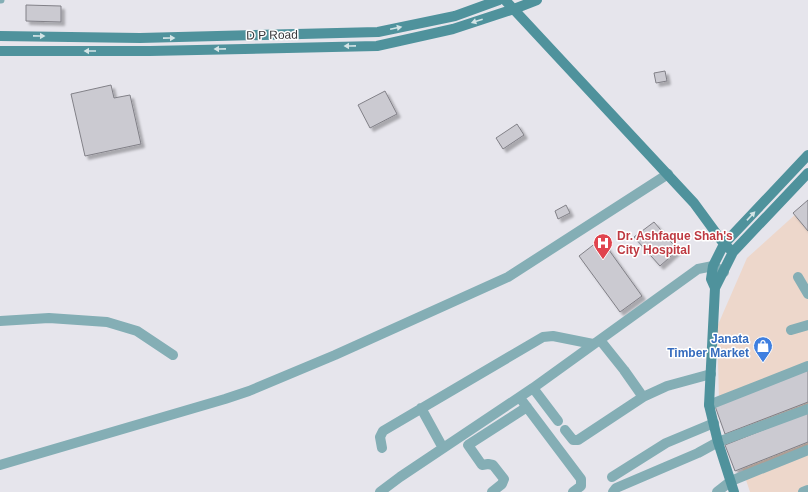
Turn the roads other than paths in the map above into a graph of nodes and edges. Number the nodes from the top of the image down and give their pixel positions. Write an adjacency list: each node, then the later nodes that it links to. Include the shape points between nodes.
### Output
1 (499, 0): 6 (street, D P Road, one-way to 1, via 378,32 455,16)
2 (506, 0): 4 (street)
3 (537, 0): 4 (street, D P Road)
4 (514, 10): 8 (street, D P Road, one-way to 8, via 453,29 377,46); 11 (street)
5 (0, 36): 6 (street, D P Road, one-way to 6)
6 (149, 38): 8 (street)
7 (0, 51): 8 (street, D P Road, one-way to 7)
8 (150, 51)
9 (808, 155): 12 (street, one-way to 9)
10 (808, 173): 13 (street)
11 (668, 174): 12 (street, via 694,203); 42 (street, via 508,277 335,355 237,395)
12 (724, 244): 13 (street); 14 (street)
13 (733, 252): 15 (street)
14 (713, 266): 15 (street); 17 (street, via 711,279); 22 (street, via 698,269)
15 (724, 272): 17 (street)
16 (798, 277): 18 (street)
17 (715, 288): 25 (street)
18 (808, 294)
19 (0, 321): 23 (street, via 49,318 107,322 137,331)
20 (808, 325): 21 (street)
21 (791, 330)
22 (596, 342): 26 (street); 28 (street, via 624,370); 31 (street, via 543,337)
23 (173, 355)
24 (808, 366): 29 (street)
25 (711, 374): 28 (street, via 666,386); 29 (street)
26 (533, 388): 27 (street); 33 (street)
27 (519, 397): 30 (street); 36 (street)
28 (643, 397): 35 (street, via 578,440 573,440)
29 (709, 405): 34 (street)
30 (527, 406): 38 (street); 48 (street, via 581,479 581,486)
31 (421, 408): 39 (street, via 383,431 380,437); 40 (street)
32 (808, 409): 37 (street)
33 (558, 421)
34 (714, 423): 37 (street); 43 (street, via 666,443)
35 (565, 430)
36 (461, 436): 38 (street); 40 (street)
37 (718, 442): 44 (street); 49 (street, via 616,488)
38 (468, 446): 47 (street, via 482,465 494,465 504,479)
39 (382, 448)
40 (443, 448): 46 (street)
41 (808, 450): 44 (street)
42 (0, 465)
43 (612, 477)
44 (731, 481): 50 (street); 51 (street)
45 (808, 490): 52 (street)
46 (380, 492)
47 (492, 492)
48 (573, 492)
49 (613, 492)
50 (717, 492)
51 (734, 492)
52 (803, 492)

